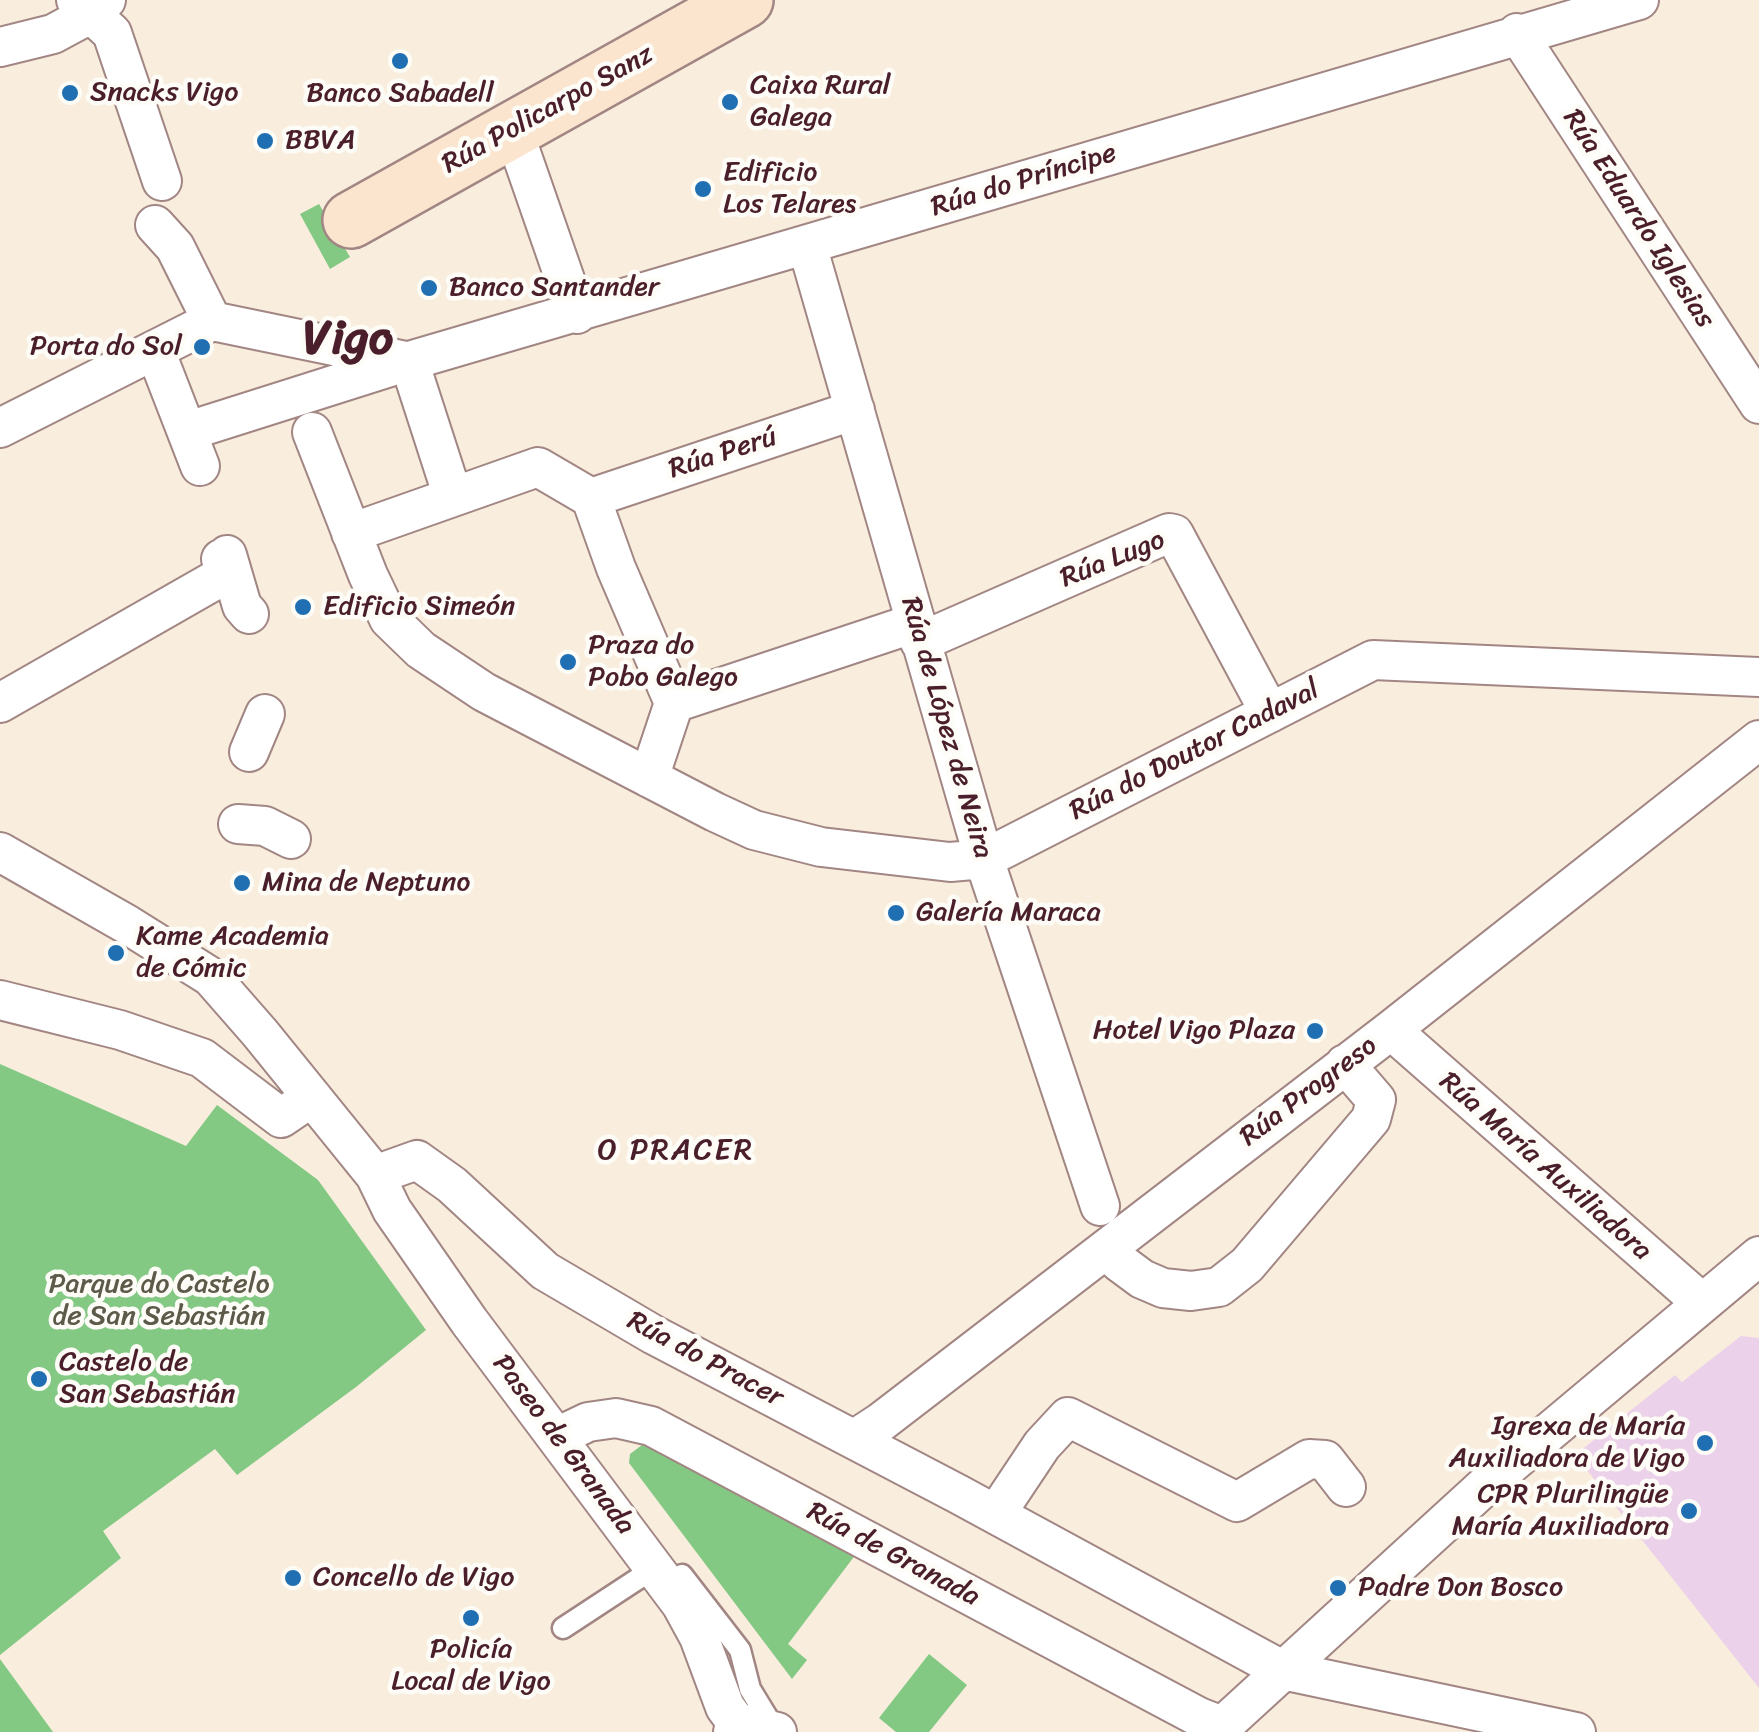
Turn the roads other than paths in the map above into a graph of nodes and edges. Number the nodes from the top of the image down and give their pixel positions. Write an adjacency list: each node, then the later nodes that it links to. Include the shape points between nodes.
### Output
1 (745, 0): 6 (main road, Rúa Policarpo Sanz)
2 (1639, 0): 4 (street, Rúa do Príncipe)
3 (92, 4): 5 (street, via 53,34); 10 (street, via 112,33 166,217)
4 (1517, 34): 8 (street, Rúa do Príncipe); 13 (street, Rúa Eduardo Iglesias)
5 (0, 47)
6 (513, 130): 7 (main road, Rúa Policarpo Sanz); 9 (street)
7 (352, 220)
8 (807, 245): 9 (street, Rúa do Príncipe); 14 (street, Rúa de López de Neira)
9 (577, 314): 12 (street, Rúa do Príncipe)
10 (212, 321): 11 (street); 12 (street)
11 (156, 350): 12 (street, Rúa do Príncipe, via 193,452); 15 (street)
12 (409, 361): 17 (street)
13 (1759, 404)
14 (855, 410): 18 (street, Rúa Perú); 21 (street, Rúa de López de Neira)
15 (0, 428)
16 (312, 432): 19 (street, Rúa do Doutor Cadaval)
17 (453, 497): 18 (street, via 538,466); 19 (street)
18 (590, 498): 24 (street)
19 (352, 533): 27 (street, Rúa do Doutor Cadaval, via 389,619 405,637 484,692)
20 (236, 591): 23 (street)
21 (917, 632): 24 (street, Rúa Lugo); 25 (street, Rúa Lugo, via 1174,534); 31 (street, Rúa de López de Neira)
22 (1759, 677): 25 (street, Rúa do Doutor Cadaval, via 1373,660)
23 (0, 703)
24 (674, 703): 27 (street)
25 (1270, 713): 31 (street, Rúa do Doutor Cadaval)
26 (1759, 740): 33 (street, Rúa Progreso)
27 (649, 778): 31 (street, Rúa do Doutor Cadaval, via 754,830 821,847 950,862)
28 (237, 824): 29 (street, via 265,826)
29 (291, 840)
30 (0, 852): 36 (street, via 201,952)
31 (984, 859): 39 (street, Rúa de López de Neira)
32 (0, 1000): 36 (street, via 202,1058 281,1118)
33 (1391, 1030): 34 (street, Rúa Progreso); 35 (street, Rúa María Auxiliadora)
34 (1345, 1064): 37 (street); 44 (street, Rúa Progreso)
35 (1432, 1067): 37 (street); 42 (street, Rúa María Auxiliadora)
36 (312, 1098): 38 (street)
37 (1376, 1100): 41 (street, via 1371,1120 1220,1287 1163,1288)
38 (375, 1175): 43 (street, Paseo de Granada, via 392,1210 506,1368); 44 (street, Rúa do Pracer, via 417,1160 545,1271)
39 (1100, 1206)
40 (1759, 1256): 42 (street)
41 (1119, 1262)
42 (1701, 1302): 49 (street)
43 (566, 1433): 47 (street, Paseo de Granada); 51 (street, Rúa de Granada, via 616,1418 651,1426)
44 (854, 1439): 49 (street, Rúa do Pracer)
45 (1346, 1487): 46 (street, via 1325,1460 1309,1459 1237,1502 1068,1417)
46 (1006, 1500)
47 (662, 1563): 48 (lane); 50 (street, Paseo de Granada); 52 (lane, via 740,1650 750,1689)
48 (563, 1628)
49 (1282, 1670): 51 (street); 53 (street, Rúa do Pracer)
50 (734, 1727): 52 (street)
51 (1219, 1729)
52 (776, 1731)
53 (1576, 1732)

